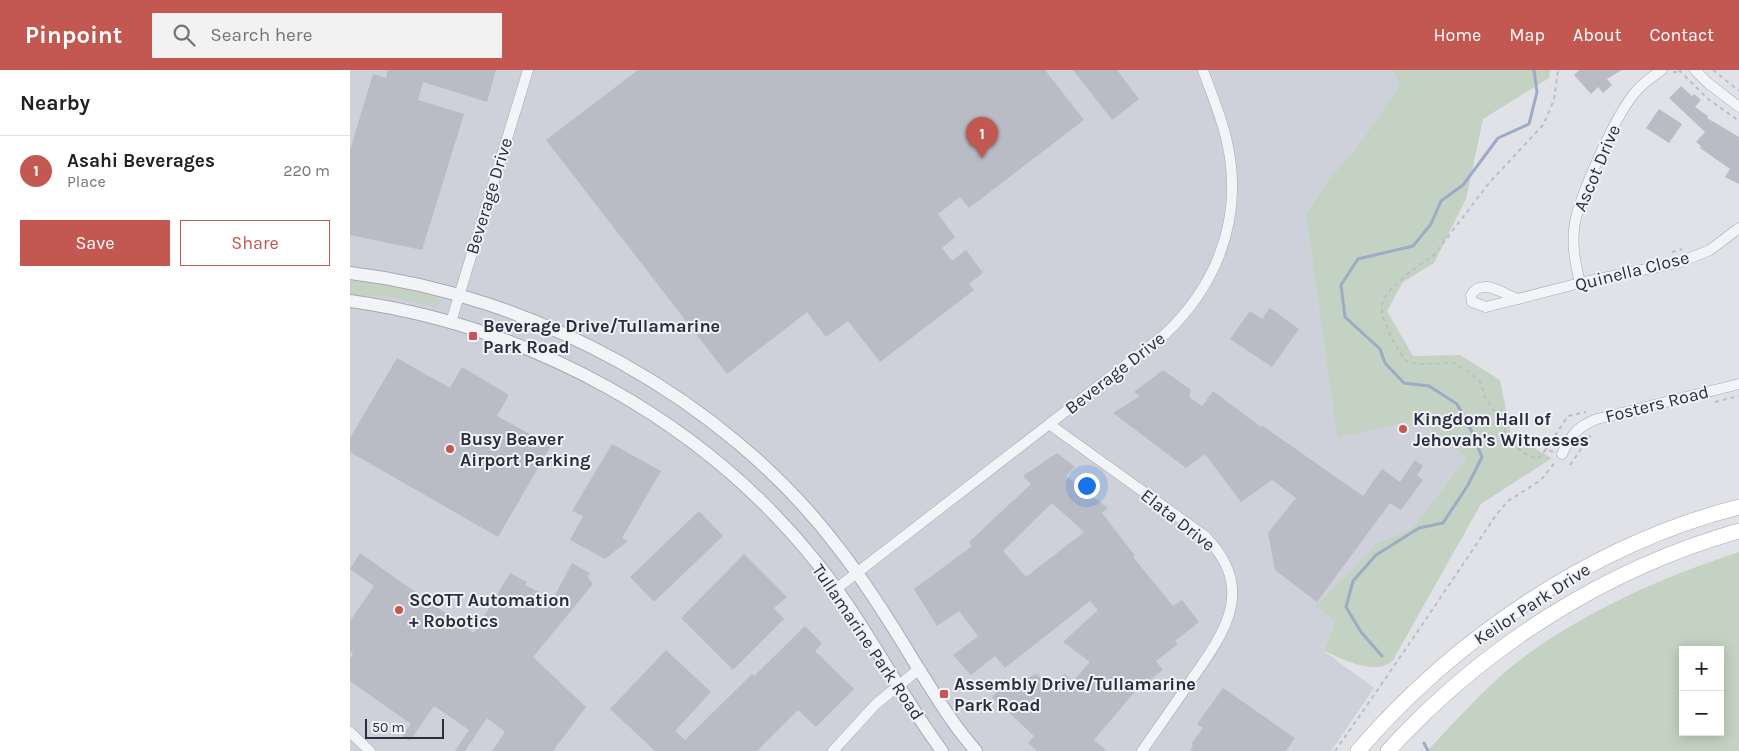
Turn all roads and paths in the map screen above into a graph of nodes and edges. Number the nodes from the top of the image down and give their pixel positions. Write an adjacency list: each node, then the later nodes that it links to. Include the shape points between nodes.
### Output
1 (528, 70): 16 (street, Beverage Drive)
2 (1203, 70): 23 (street, Beverage Drive, via 1225,134 1232,178 1230,220 1220,256 1199,297 1176,324)
3 (1558, 70): 25 (path, via 1554,100 1543,125 1490,183 1434,255 1387,293 1382,315 1406,361 1417,364 1454,363 1480,382 1507,438 1518,450 1538,459 1546,450)
4 (1695, 70): 9 (street)
5 (1714, 70): 8 (path)
6 (1680, 71): 7 (path); 10 (path, via 1708,99)
7 (1666, 72): 15 (street, Ascot Drive, via 1648,79 1633,94 1581,198 1574,236)
8 (1739, 91)
9 (1739, 107)
10 (1739, 121)
11 (1739, 228): 15 (street, Quinella Close, via 1710,250 1680,262)
12 (1687, 248): 13 (path)
13 (1665, 254)
14 (350, 273): 16 (street, Tullamarine Park Road)
15 (1580, 283): 17 (street, Quinella Close)
16 (459, 296): 19 (street, Beverage Drive); 29 (street, Tullamarine Park Road, via 564,334 668,392 782,483 820,524)
17 (1518, 299)
18 (350, 301): 19 (street, Tullamarine Park Road)
19 (451, 322): 30 (street, Tullamarine Park Road, via 581,372 656,417 704,452 754,495 801,544)
20 (1739, 384): 25 (street, Fosters Road, via 1597,418 1574,432)
21 (1739, 396): 22 (path)
22 (1710, 403)
23 (1049, 424): 29 (street, Beverage Drive); 38 (street, Elata Drive, via 1205,536 1220,554 1229,574 1232,606 1222,635)
24 (1593, 431): 26 (path)
25 (1562, 454): 39 (path, via 1541,480 1508,501 1496,515 1387,680)
26 (1570, 465)
27 (1739, 507): 40 (main road, Keilor Park Drive, via 1641,542 1588,567 1517,609 1444,664)
28 (1739, 531): 41 (main road, Keilor Park Drive, via 1647,564 1545,618 1479,665 1436,701)
29 (857, 573): 30 (street, Beverage Drive); 31 (street, Tullamarine Park Road)
30 (836, 589): 32 (street, Tullamarine Park Road)
31 (920, 669): 32 (street); 37 (street, Tullamarine Park Road, via 941,705)
32 (898, 684): 35 (street); 36 (street, Tullamarine Park Road)
33 (350, 732): 34 (street)
34 (370, 751)
35 (833, 751)
36 (942, 751)
37 (976, 751)
38 (1142, 751)
39 (1335, 751)
40 (1358, 751)
41 (1388, 751)

